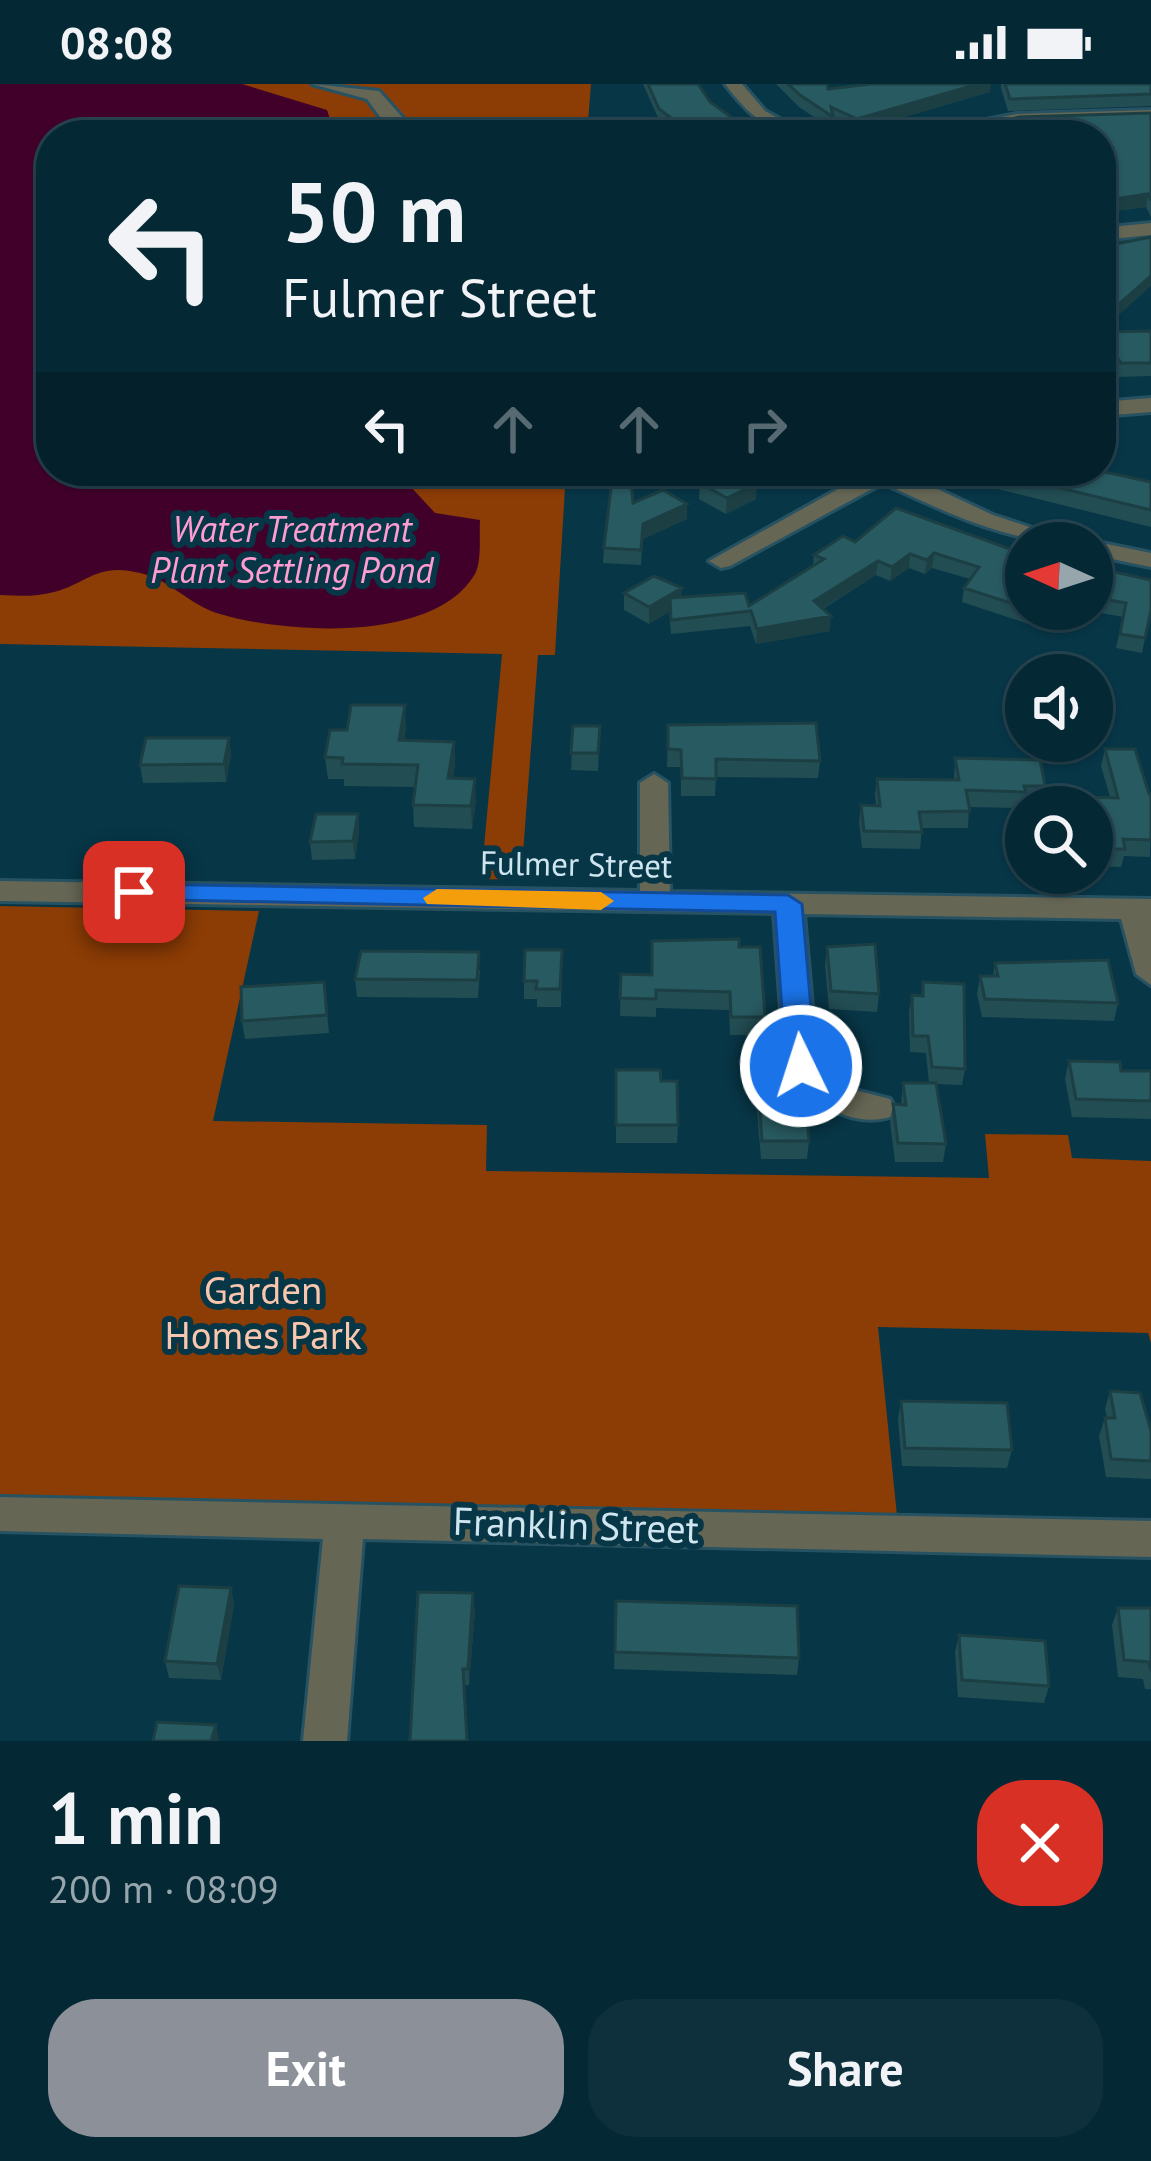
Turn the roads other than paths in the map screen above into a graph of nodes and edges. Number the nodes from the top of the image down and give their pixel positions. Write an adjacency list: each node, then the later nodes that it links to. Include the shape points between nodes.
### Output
1 (320, 84): 4 (street, via 373,95)
2 (734, 84): 5 (street)
3 (1151, 115): 6 (street)
4 (391, 120)
5 (769, 120)
6 (1011, 120)
7 (1151, 229): 8 (street)
8 (1116, 232)
9 (1151, 405): 10 (street)
10 (1116, 408)
11 (855, 486): 16 (street)
12 (911, 486): 13 (street)
13 (1005, 526)
14 (1113, 552): 15 (street)
15 (1151, 560)
16 (721, 561)
17 (654, 783): 19 (street)
18 (0, 891): 19 (street, Fulmer Street)
19 (655, 902): 20 (street, Fulmer Street)
20 (788, 904): 21 (street, Fulmer Street); 23 (street, via 801,1066 814,1084 852,1106)
21 (1143, 909): 22 (street)
22 (1151, 974)
23 (878, 1108)
24 (0, 1514): 25 (street, Franklin Street)
25 (345, 1519): 26 (street, Franklin Street); 27 (street)
26 (1151, 1539)
27 (325, 1741)

